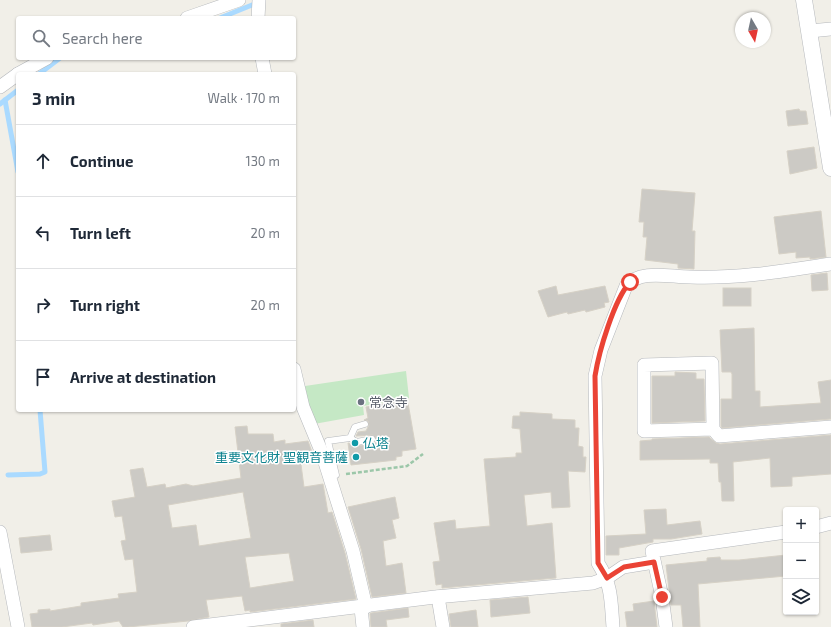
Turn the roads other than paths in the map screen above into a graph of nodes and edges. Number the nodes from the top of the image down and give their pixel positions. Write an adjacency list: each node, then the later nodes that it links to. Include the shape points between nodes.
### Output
1 (239, 0): 4 (street)
2 (259, 0): 5 (street)
3 (804, 0): 7 (street)
4 (193, 16)
5 (258, 16)
6 (831, 29): 7 (street)
7 (810, 31): 14 (street)
8 (43, 60): 10 (street)
9 (262, 60): 11 (street)
10 (22, 72)
11 (265, 72)
12 (16, 75): 13 (street)
13 (0, 87)
14 (831, 168)
15 (831, 264): 28 (street, via 711,278 642,276 626,286 601,350 595,376 598,563)
16 (296, 377): 22 (street, via 303,407)
17 (365, 424): 20 (lane, via 355,427)
18 (831, 427): 19 (street, via 718,436)
19 (713, 429): 19 (street, via 712,363 644,366 644,431)
20 (350, 438): 21 (lane, via 357,442); 22 (lane, via 328,441)
21 (372, 439)
22 (332, 476): 30 (street, via 352,551)
23 (831, 523): 24 (street)
24 (819, 526)
25 (0, 532): 32 (street)
26 (783, 532): 27 (street, via 652,551)
27 (654, 562): 28 (street, via 624,567); 37 (street)
28 (607, 578): 29 (street, via 593,583); 36 (street)
29 (438, 597): 30 (street); 35 (street)
30 (363, 607): 31 (street); 34 (street)
31 (251, 623): 33 (street)
32 (18, 627)
33 (193, 627)
34 (363, 627)
35 (443, 627)
36 (613, 627)
37 (666, 627)

